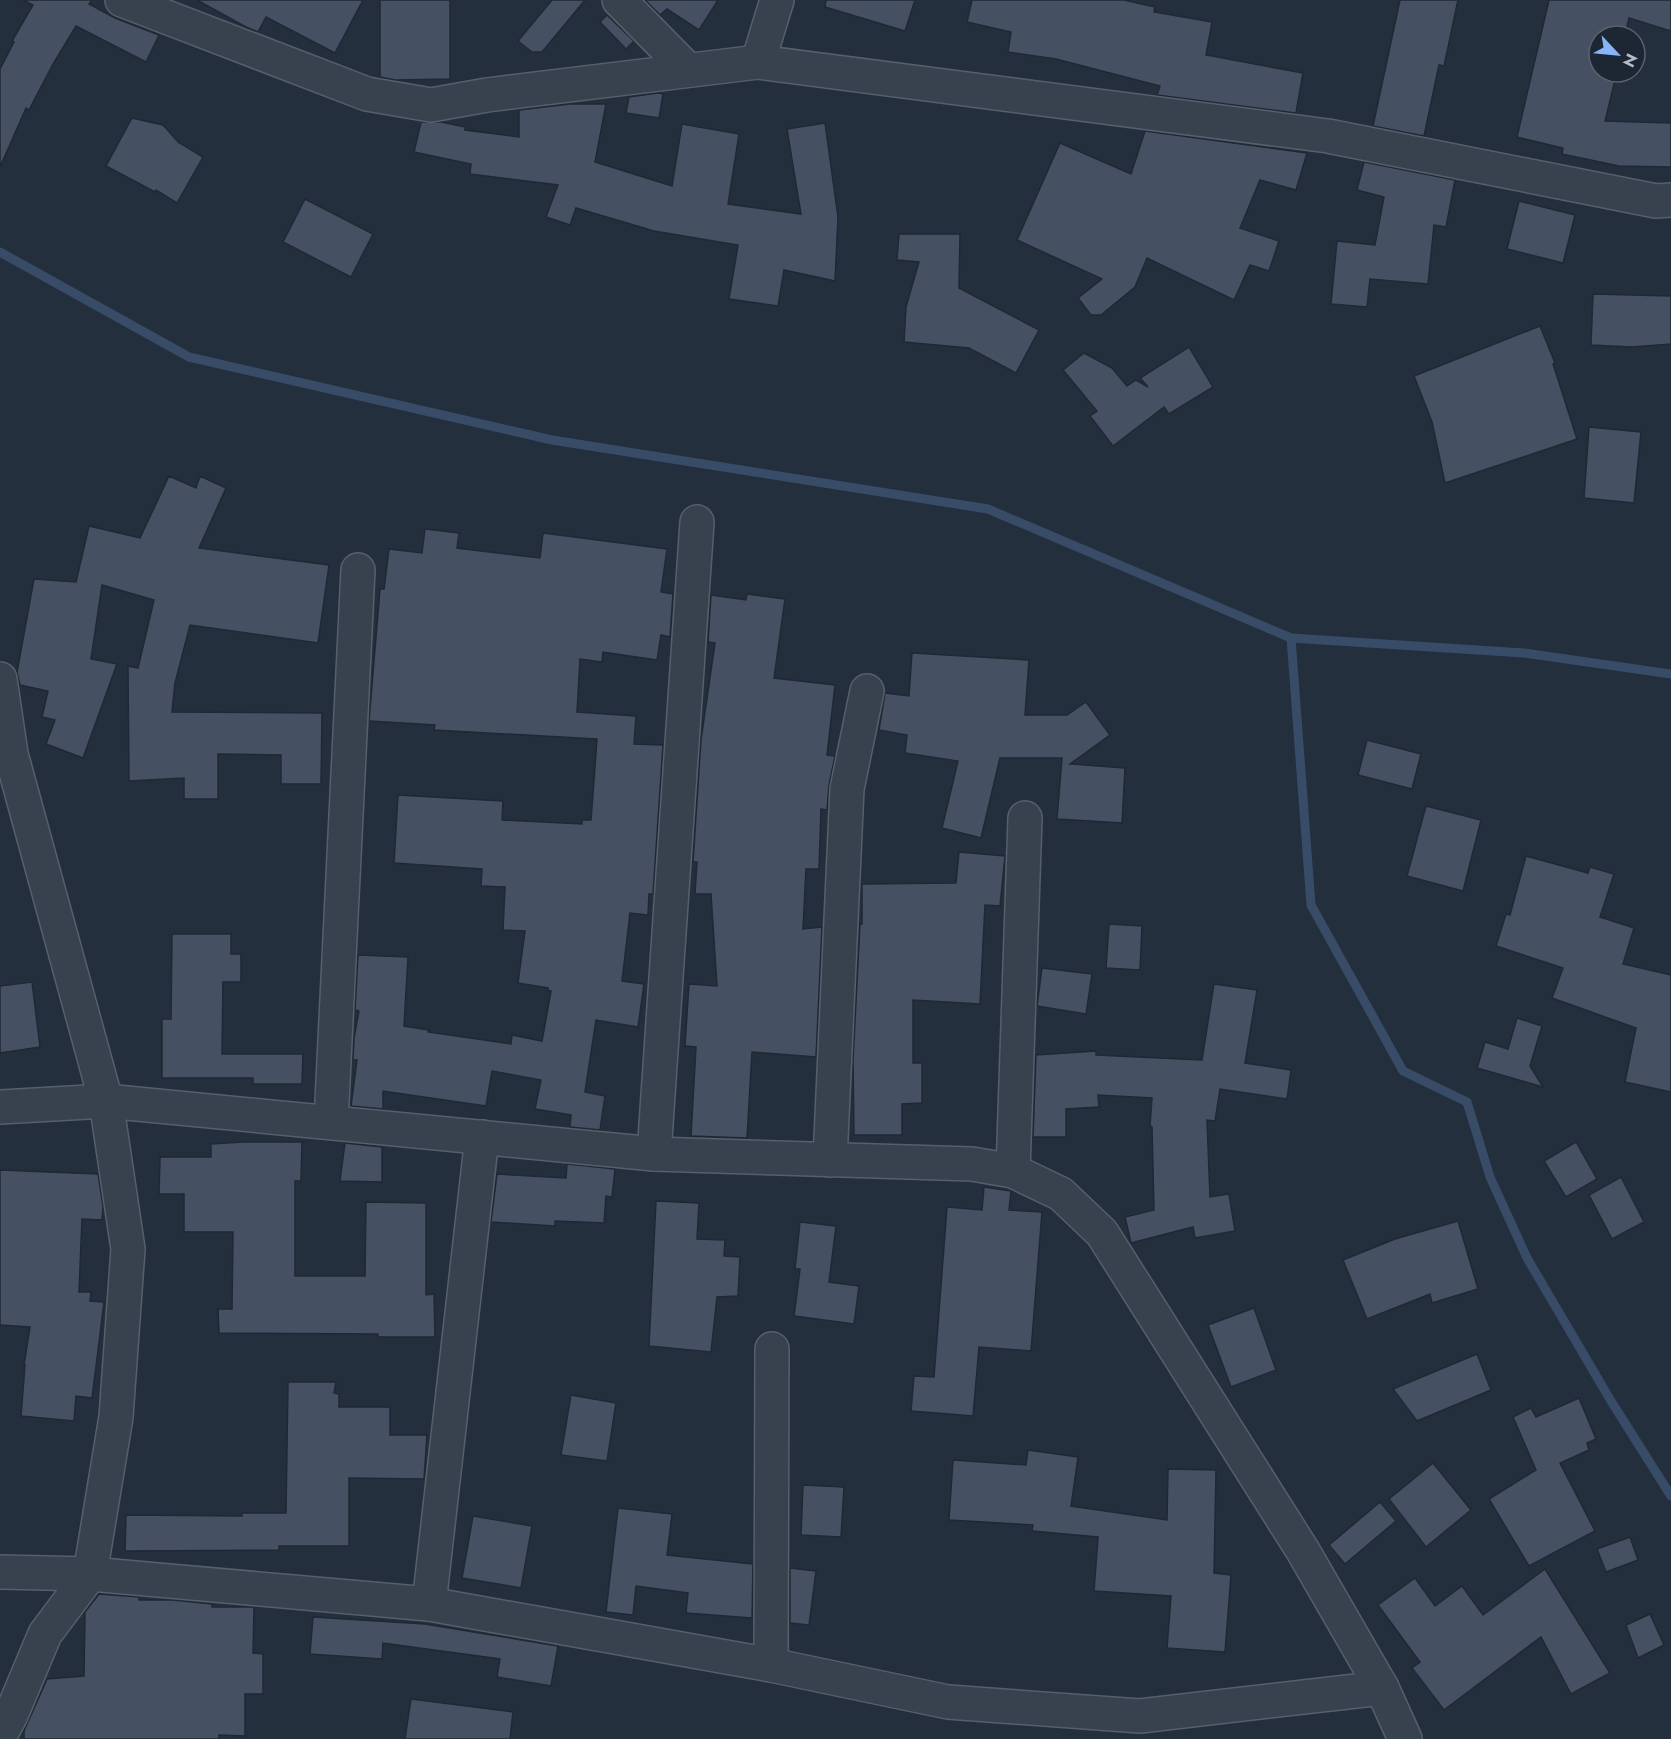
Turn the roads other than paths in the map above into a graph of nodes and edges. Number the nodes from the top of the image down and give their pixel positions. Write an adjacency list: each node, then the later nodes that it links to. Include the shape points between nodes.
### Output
1 (122, 0): 5 (street, via 367,94 431,105)
2 (619, 0): 5 (street)
3 (777, 0): 4 (street)
4 (758, 62): 5 (street); 6 (street, via 1328,136 1656,201)
5 (688, 70)
6 (1671, 200)
7 (696, 522): 17 (street)
8 (358, 570): 15 (street)
9 (0, 679): 11 (street)
10 (867, 691): 18 (street, via 847,789)
11 (5, 754): 13 (street)
12 (1025, 818): 19 (street)
13 (106, 1101): 14 (street); 15 (street); 22 (street, via 128,1249 116,1417)
14 (0, 1107)
15 (331, 1122): 16 (street)
16 (482, 1137): 17 (street); 23 (street)
17 (654, 1154): 18 (street)
18 (830, 1160): 19 (street, via 972,1164)
19 (1013, 1172): 25 (street, via 1061,1194 1102,1233 1296,1541)
20 (772, 1349): 24 (street)
21 (0, 1572): 22 (street)
22 (90, 1574): 23 (street); 26 (street, via 45,1634)
23 (429, 1604): 24 (street)
24 (771, 1665): 25 (street, via 948,1702 1140,1716)
25 (1382, 1688): 27 (street)
26 (0, 1735)
27 (1405, 1739)

